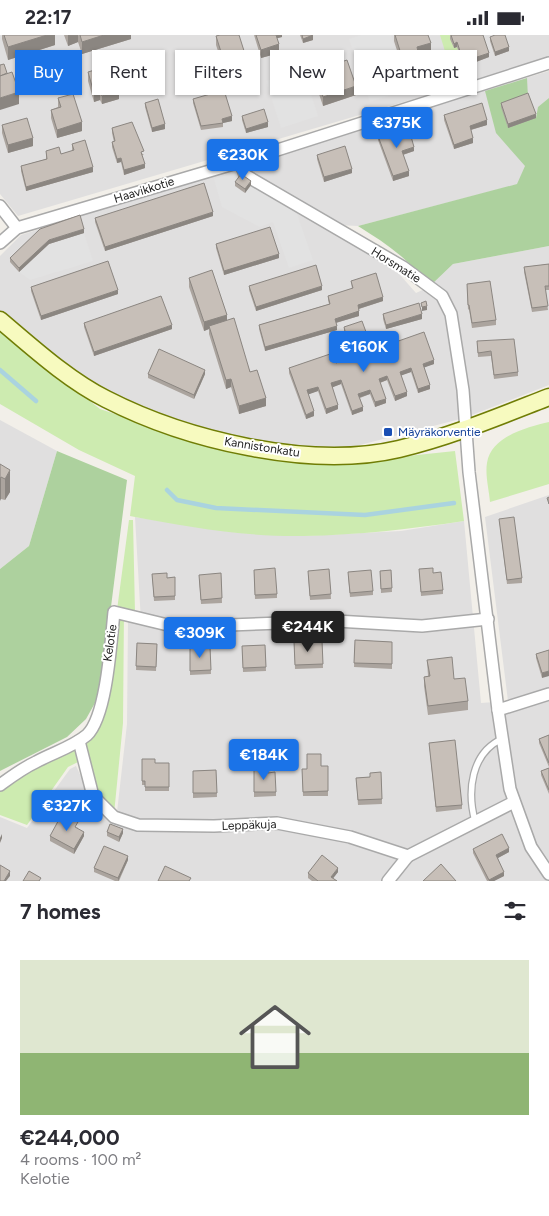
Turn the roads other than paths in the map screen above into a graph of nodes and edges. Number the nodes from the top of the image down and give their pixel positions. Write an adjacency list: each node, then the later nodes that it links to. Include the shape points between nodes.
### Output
1 (549, 63): 2 (street, Haavikkotie)
2 (240, 162): 4 (street, Haavikkotie); 8 (street, Horsmatie, via 245,175 402,267 442,296 451,314)
3 (0, 206): 4 (street)
4 (17, 228): 5 (street, Haavikkotie)
5 (0, 243)
6 (0, 320): 8 (street, Kannistonkatu, via 54,365 105,399 186,432 222,442 336,456 398,449)
7 (549, 397): 8 (street, Kannistonkatu)
8 (465, 428): 9 (street)
9 (488, 619): 11 (street); 13 (street, Kelotie, via 422,626 336,621 176,627 114,612 97,721)
10 (549, 693): 11 (street)
11 (498, 710): 12 (street)
12 (502, 739): 15 (street); 16 (lane, via 491,744 478,759 474,771)
13 (79, 741): 14 (street, Kelotie, via 33,763); 17 (street, Leppäkuja, via 93,796 114,817 138,825 277,823 350,837)
14 (0, 785)
15 (514, 802): 16 (street); 18 (street, via 531,847)
16 (475, 821): 17 (street)
17 (408, 856): 19 (street)
18 (549, 874)
19 (388, 881)

